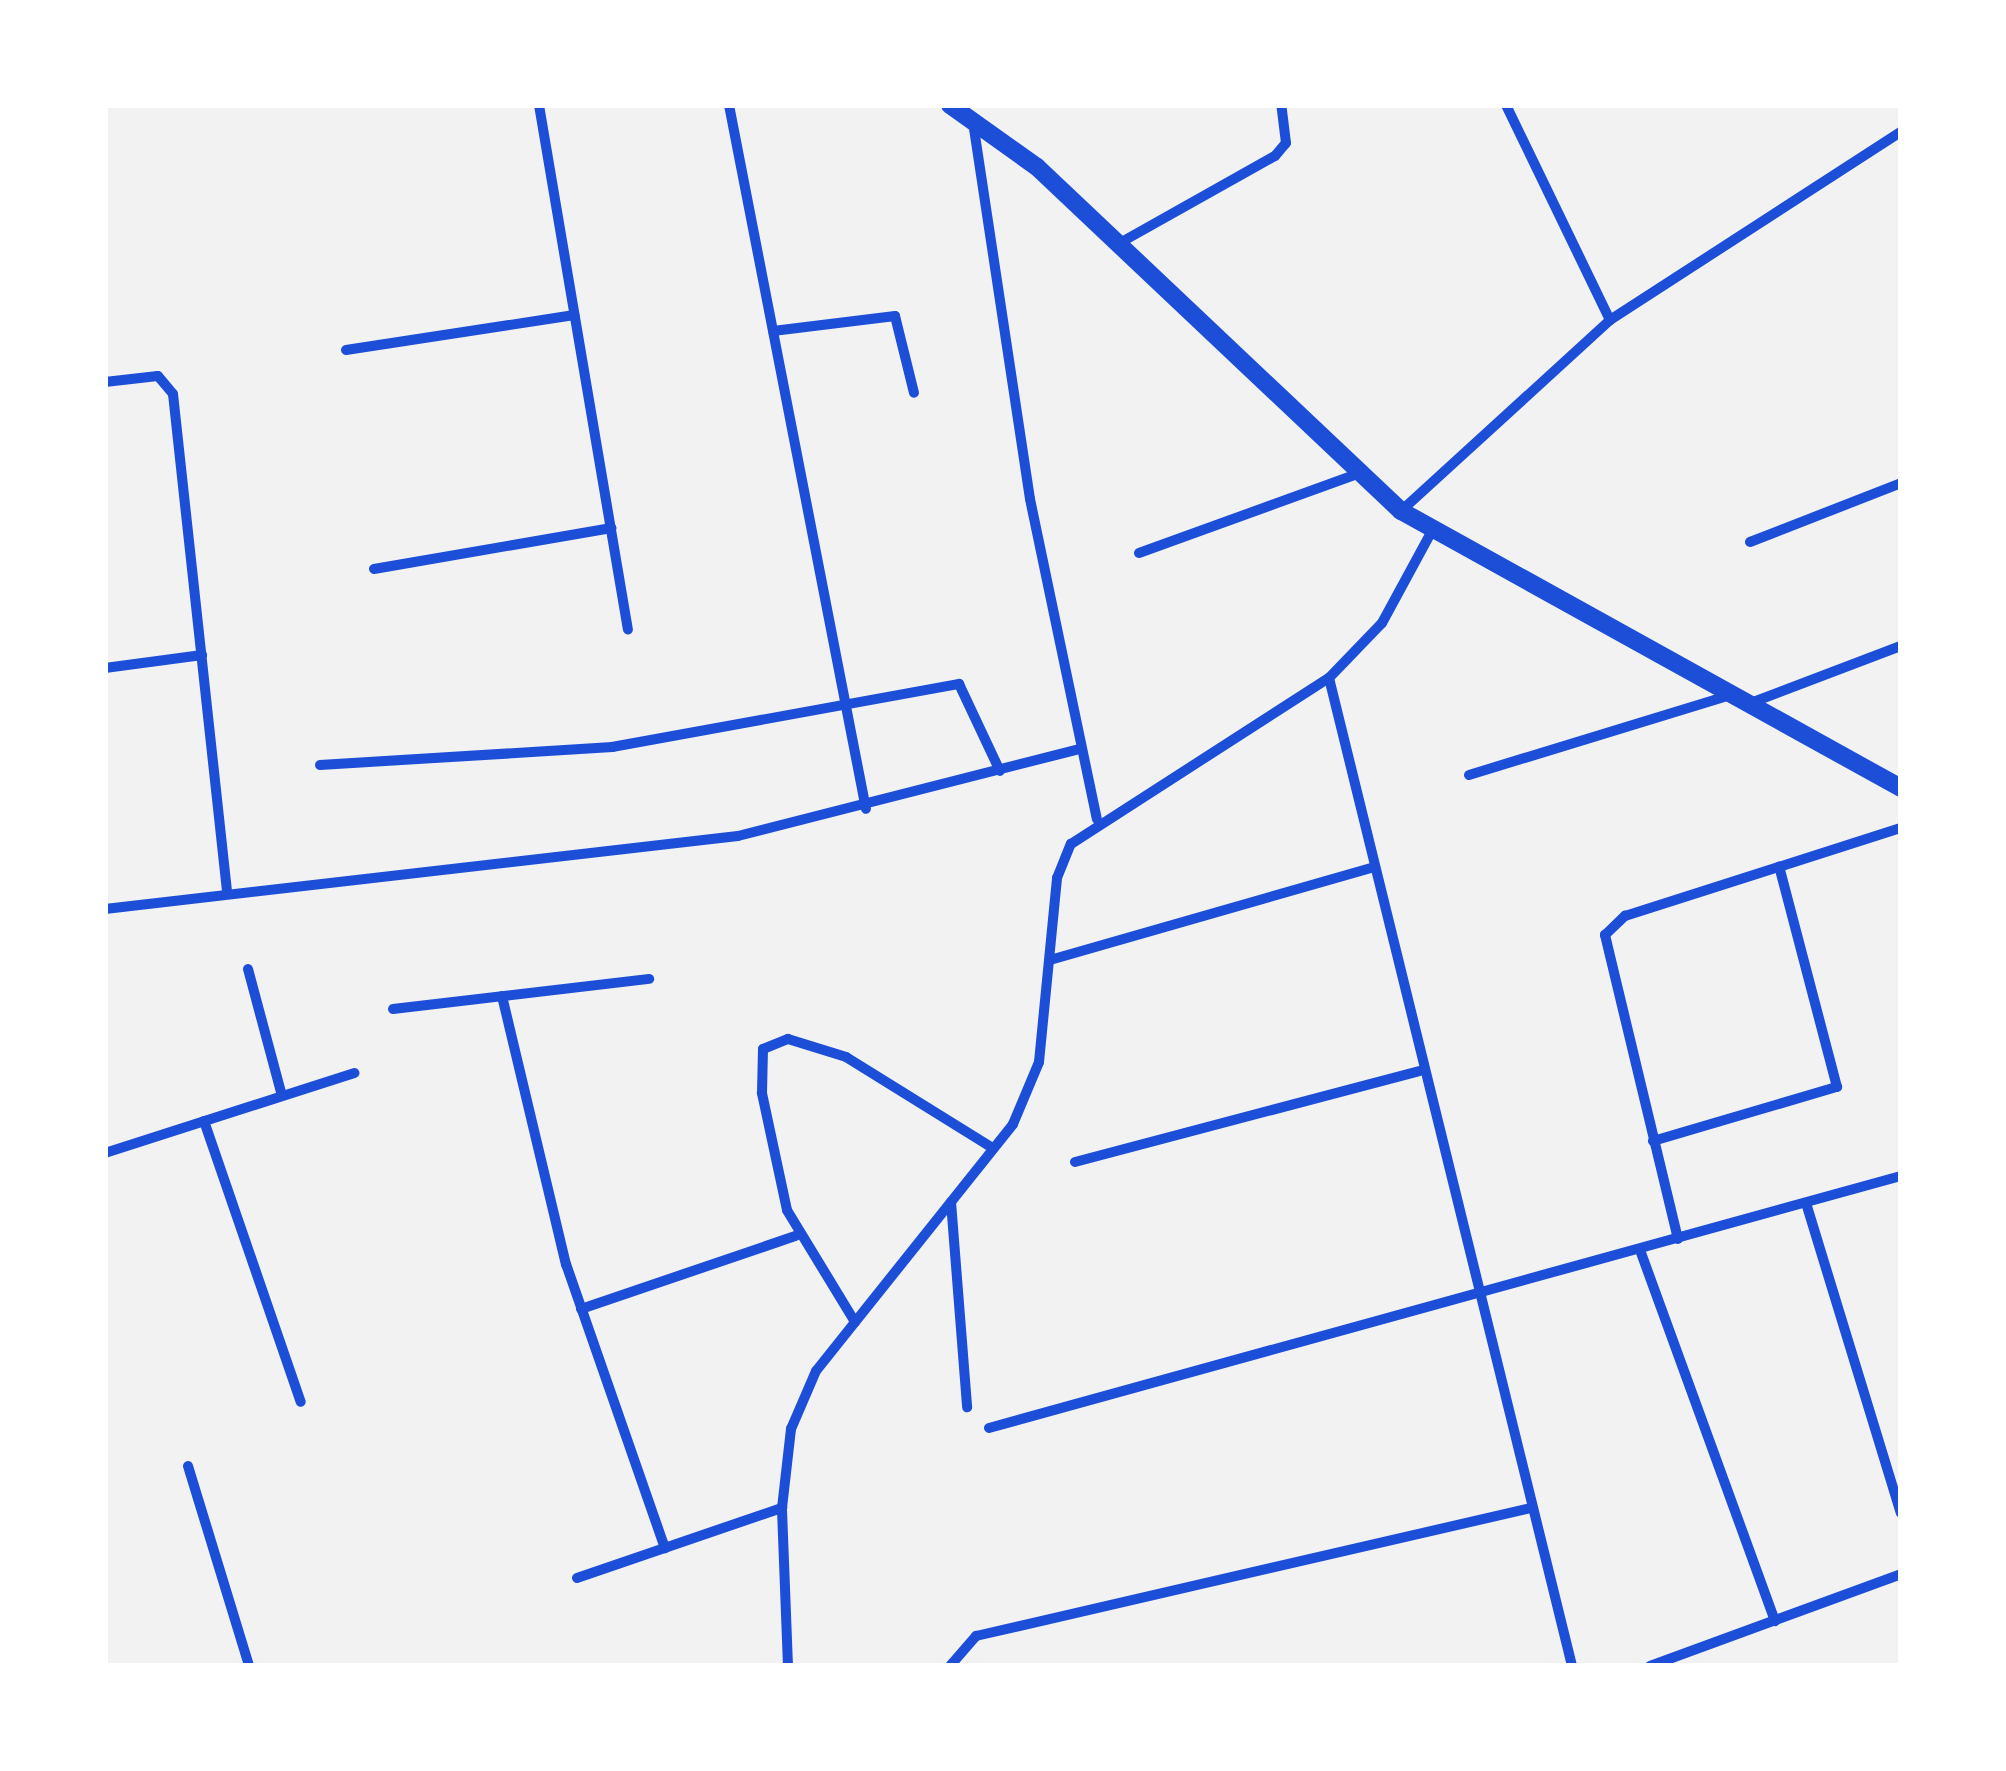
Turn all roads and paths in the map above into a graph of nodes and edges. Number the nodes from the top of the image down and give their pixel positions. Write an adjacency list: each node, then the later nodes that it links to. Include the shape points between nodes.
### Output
1 (539, 105): 9 (street)
2 (729, 105): 11 (street)
3 (950, 105): 6 (street)
4 (1281, 105): 8 (street, via 1286,143 1274,156)
5 (1506, 105): 10 (street)
6 (973, 122): 8 (street); 30 (street)
7 (1901, 132): 10 (street)
8 (1118, 244): 15 (street)
9 (574, 315): 12 (street); 18 (street)
10 (1610, 320): 17 (street)
11 (772, 331): 14 (street, via 895,316); 29 (street)
12 (346, 350)
13 (105, 382): 25 (street, via 158,376 174,394)
14 (914, 393)
15 (1361, 472): 17 (street); 21 (street)
16 (1901, 483): 20 (street)
17 (1401, 511): 19 (street)
18 (611, 528): 22 (street); 23 (street)
19 (1433, 529): 27 (street, via 1382,623); 28 (street)
20 (1750, 542)
21 (1140, 553)
22 (374, 569)
23 (628, 630)
24 (1901, 646): 28 (street)
25 (202, 654): 26 (street); 40 (street)
26 (105, 668)
27 (1329, 678): 36 (street); 39 (street)
28 (1737, 700): 33 (street); 34 (street)
29 (845, 710): 31 (street, via 612,747); 32 (street, via 960,684); 35 (street)
30 (1076, 750): 32 (street); 36 (street)
31 (320, 765)
32 (1000, 771): 35 (street)
33 (1469, 775)
34 (1901, 788)
35 (866, 809): 40 (street, via 627,850)
36 (1097, 819): 42 (street, via 1070,844 1057,878)
37 (1901, 828): 38 (street)
38 (1779, 866): 51 (street, via 1625,916 1605,935); 51 (street, via 1837,1086)
39 (1370, 868): 42 (street); 47 (street)
40 (227, 890): 41 (street)
41 (105, 909)
42 (1050, 960): 52 (street, via 1039,1062)
43 (248, 968): 49 (street)
44 (650, 979): 45 (street)
45 (502, 996): 46 (street); 62 (street)
46 (392, 1008)
47 (1419, 1071): 54 (street); 61 (street)
48 (354, 1073): 49 (street)
49 (282, 1096): 50 (street)
50 (204, 1121): 53 (street); 64 (street)
51 (1653, 1141): 59 (street)
52 (994, 1148): 56 (street); 58 (street, via 898,1082 775,1041 763,1049 762,1093)
53 (105, 1153)
54 (1075, 1162)
55 (1901, 1176): 57 (street)
56 (951, 1201): 63 (street); 65 (street)
57 (1806, 1204): 59 (street); 70 (street)
58 (796, 1236): 62 (street); 63 (street)
59 (1678, 1240): 60 (street)
60 (1640, 1250): 61 (street); 74 (street)
61 (1477, 1292): 66 (street); 69 (street)
62 (581, 1309): 71 (street)
63 (855, 1322): 68 (street, via 816,1372 791,1429)
64 (301, 1402)
65 (967, 1407)
66 (989, 1428)
67 (188, 1466): 75 (street)
68 (782, 1508): 71 (street); 76 (street)
69 (1532, 1508): 77 (street, via 976,1636); 78 (street)
70 (1901, 1514)
71 (664, 1548): 73 (street)
72 (1901, 1574): 74 (street)
73 (578, 1578)
74 (1775, 1621): 79 (street)
75 (249, 1666)
76 (788, 1666)
77 (950, 1666)
78 (1572, 1666)
79 (1650, 1666)

